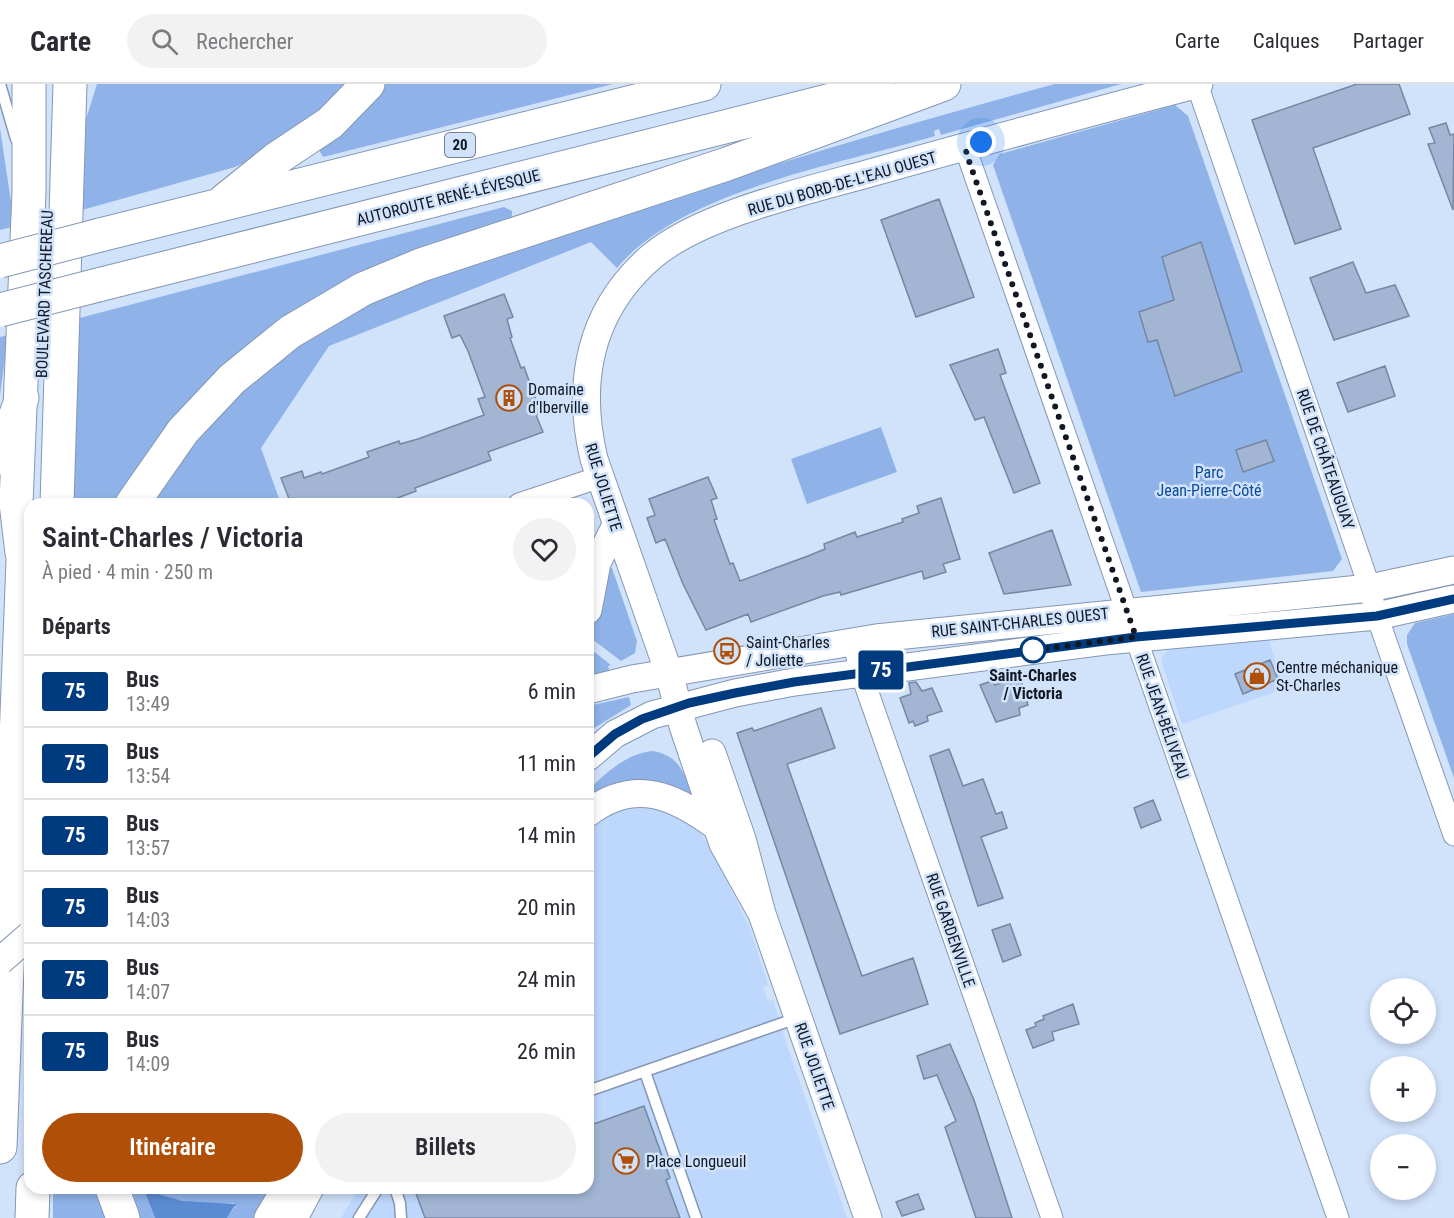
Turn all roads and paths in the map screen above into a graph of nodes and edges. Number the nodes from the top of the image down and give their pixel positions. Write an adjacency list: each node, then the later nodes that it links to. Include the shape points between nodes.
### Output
1 (0, 84): 11 (lane)
2 (29, 84): 11 (highway)
3 (50, 84): 19 (highway, BOULEVARD TASCHEREAU)
4 (70, 84): 20 (highway, BOULEVARD TASCHEREAU)
5 (368, 84): 12 (highway, via 325,127)
6 (704, 84): 12 (highway, 20)
7 (896, 84): 15 (highway, AUTOROUTE RENÉ-LÉVESQUE, bridge)
8 (944, 84): 21 (highway, via 727,164 421,265 363,289 290,332 238,373 183,431)
9 (1198, 84): 10 (street, RUE DU BORD-DE-L'EAU OUEST); 28 (street, RUE DE CHÂTEAUGUAY)
10 (965, 147): 14 (street, RUE DU BORD-DE-L'EAU OUEST, via 795,195 698,228 656,252); 30 (street, RUE JEAN-BÉLIVEAU)
11 (29, 192): 16 (highway)
12 (216, 206): 13 (highway, bridge)
13 (0, 261)
14 (615, 298): 18 (street, RUE JOLIETTE, via 592,347 585,392 587,428)
15 (0, 310)
16 (22, 398): 17 (highway); 25 (highway, via 16,503)
17 (0, 458)
18 (600, 477): 22 (street); 23 (street, RUE JOLIETTE)
19 (34, 498)
20 (57, 498)
21 (136, 498)
22 (537, 498)
23 (616, 525): 27 (street, via 597,563); 34 (street, RUE JOLIETTE)
24 (24, 556): 25 (highway)
25 (23, 561): 42 (highway)
26 (1454, 570): 28 (street, RUE SAINT-CHARLES OUEST)
27 (594, 579)
28 (1370, 588): 30 (street, RUE SAINT-CHARLES OUEST); 31 (street, RUE DE CHÂTEAUGUAY)
29 (1454, 599): 31 (street, RUE SAINT-CHARLES OUEST)
30 (1127, 611): 32 (street, RUE JEAN-BÉLIVEAU); 33 (street, RUE SAINT-CHARLES OUEST)
31 (1377, 616): 32 (street, RUE SAINT-CHARLES OUEST); 41 (street, RUE DE CHÂTEAUGUAY)
32 (1136, 637): 35 (street, RUE SAINT-CHARLES OUEST); 65 (street, RUE JEAN-BÉLIVEAU)
33 (853, 641): 34 (street, RUE SAINT-CHARLES OUEST); 35 (street, RUE GARDENVILLE)
34 (669, 673): 36 (street, RUE SAINT-CHARLES OUEST); 37 (street, RUE JOLIETTE)
35 (861, 673): 37 (street, RUE SAINT-CHARLES OUEST); 64 (street, RUE GARDENVILLE)
36 (594, 689)
37 (683, 705): 38 (street, RUE SAINT-CHARLES OUEST, via 625,728); 40 (street, RUE JOLIETTE); 43 (street, RUE JOLIETTE, via 702,727 742,838)
38 (594, 752)
39 (594, 810): 40 (street, via 613,799 652,794 685,804)
40 (717, 827): 43 (street, RUE JOLIETTE)
41 (1454, 835)
42 (5, 845): 49 (highway)
43 (762, 914): 46 (street, RUE JOLIETTE)
44 (24, 940): 45 (street, bridge)
45 (0, 961)
46 (798, 1018): 47 (lane); 63 (street, RUE JOLIETTE)
47 (645, 1072): 48 (lane); 62 (lane)
48 (594, 1089)
49 (0, 1147)
50 (33, 1194): 57 (highway)
51 (114, 1194): 58 (highway)
52 (282, 1194): 59 (street)
53 (307, 1194): 60 (street)
54 (375, 1194): 56 (lane)
55 (397, 1194): 61 (lane)
56 (364, 1215)
57 (32, 1218)
58 (123, 1218)
59 (267, 1218)
60 (294, 1218)
61 (401, 1218)
62 (696, 1218)
63 (868, 1218)
64 (1052, 1218)
65 (1338, 1218)

